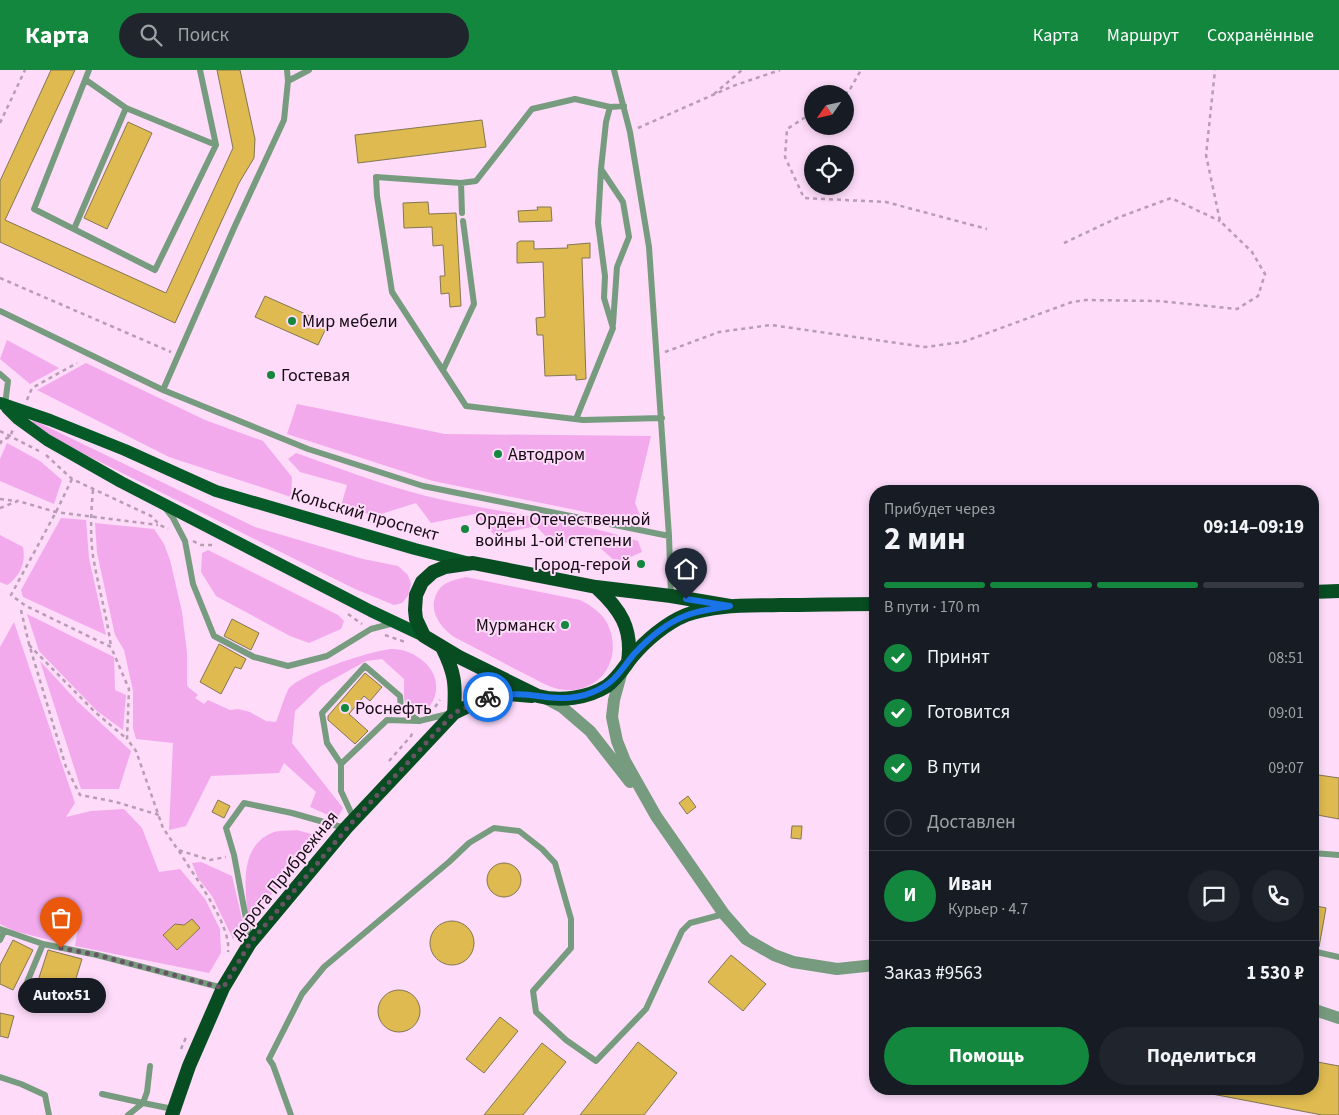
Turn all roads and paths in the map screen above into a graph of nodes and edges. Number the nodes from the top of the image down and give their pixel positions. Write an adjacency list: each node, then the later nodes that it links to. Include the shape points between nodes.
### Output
1 (25, 70): 19 (path)
2 (89, 70): 11 (lane)
3 (200, 70): 21 (lane)
4 (288, 70): 12 (lane)
5 (309, 70): 12 (lane)
6 (614, 70): 15 (lane)
7 (742, 70): 14 (path)
8 (780, 70): 14 (path)
9 (861, 70): 13 (path)
10 (1215, 70): 26 (path, via 1206,156)
11 (86, 80): 16 (lane); 27 (lane, via 34,209)
12 (288, 81): 33 (lane, via 284,120)
13 (852, 85)
14 (711, 96): 20 (path)
15 (624, 106): 17 (lane); 20 (lane)
16 (126, 108): 21 (lane); 27 (lane)
17 (610, 108): 22 (lane); 23 (lane, via 575,99 532,109 476,181)
18 (804, 118): 28 (path, via 786,129 785,157 804,198 886,202)
19 (0, 123)
20 (630, 132): 34 (lane, via 649,247)
21 (216, 145): 27 (lane, via 155,270)
22 (600, 169): 32 (lane, via 598,223 605,276 604,298); 32 (lane, via 623,202 629,236 617,267)
23 (461, 183): 24 (lane); 36 (lane, via 376,177 392,292)
24 (462, 213)
25 (463, 221): 36 (lane, via 474,304)
26 (1220, 221): 29 (path, via 1171,198); 34 (path, via 1252,252 1265,274 1258,296 1237,309 1158,301 1086,300 1072,302 963,342 925,347 771,325 719,332)
27 (74, 229)
28 (987, 229)
29 (1064, 243)
30 (0, 278): 33 (path)
31 (0, 311): 38 (lane)
32 (613, 328): 42 (lane)
33 (178, 355): 38 (lane)
34 (657, 355): 41 (lane)
35 (77, 363): 40 (path, via 32,388)
36 (443, 370): 42 (lane, via 466,406)
37 (0, 374): 39 (lane, via 8,381)
38 (163, 390): 56 (lane, via 308,449 423,486)
39 (2, 405): 40 (main road, Кольский проспект)
40 (20, 415): 44 (path); 50 (main road, Кольский проспект, via 48,440); 58 (main road, Кольский проспект, via 50,420 216,491)
41 (662, 418): 42 (lane); 56 (lane)
42 (576, 419)
43 (0, 431): 44 (path)
44 (10, 437): 45 (path); 46 (path, via 44,453)
45 (0, 444)
46 (72, 479): 47 (path); 52 (path)
47 (93, 490): 53 (path); 54 (path, via 151,516)
48 (0, 499): 49 (path)
49 (18, 501): 51 (path); 52 (path)
50 (159, 502): 55 (lane, via 173,518); 67 (main road, Кольский проспект)
51 (0, 508)
52 (56, 512): 53 (path); 72 (path, via 10,595)
53 (91, 517): 54 (path); 72 (path, via 93,556)
54 (160, 525): 55 (path)
55 (181, 535): 57 (path, via 201,545); 68 (lane, via 185,541 192,584 214,636 254,657 288,666 327,656)
56 (669, 536): 62 (lane)
57 (222, 549)
58 (473, 563): 59 (highway, Кольский проспект); 69 (highway, via 445,567 422,582 416,595 415,610)
59 (596, 587): 62 (highway, Кольский проспект); 74 (highway, via 622,616 630,649)
60 (1339, 591): 61 (highway)
61 (1319, 592)
62 (671, 596): 64 (highway, Кольский проспект)
63 (869, 604): 64 (highway)
64 (730, 606): 74 (highway, via 672,622 644,644)
65 (21, 610): 70 (path)
66 (341, 610): 68 (path)
67 (395, 622): 68 (lane); 69 (main road, Кольский проспект)
68 (371, 629): 71 (path)
69 (424, 636): 73 (highway, Кольский проспект)
70 (29, 644): 79 (path, via 95,712); 82 (path, via 66,767 80,795)
71 (410, 645)
72 (111, 647): 79 (path, via 129,689)
73 (442, 647): 76 (highway, Кольский проспект); 77 (highway, via 452,667 456,687)
74 (625, 667): 76 (highway, via 608,685 591,694 562,699); 81 (street, via 612,716 617,741)
75 (441, 692): 77 (path, via 440,700)
76 (542, 697): 77 (highway, via 507,694 487,697); 81 (street, via 562,707 590,731)
77 (454, 713): 78 (lane); 83 (highway, дорога Прибрежная)
78 (418, 721): 80 (lane, via 387,720); 80 (lane, via 401,708 400,696 365,666 322,713 327,743)
79 (127, 739): 82 (path, via 136,751)
80 (341, 764): 83 (lane, via 342,791)
81 (655, 814): 88 (street)
82 (159, 815): 84 (path, via 163,828)
83 (350, 824): 86 (lane, via 244,803 226,828); 91 (highway, дорога Прибрежная)
84 (178, 850): 86 (path, via 210,860); 94 (path, via 211,901 229,946)
85 (1319, 854): 87 (lane)
86 (234, 855): 91 (lane)
87 (1339, 855)
88 (724, 914): 96 (street, via 746,939 793,962 837,968); 108 (lane, via 690,923 682,931 646,1010 596,1062 536,1012 533,991 571,948 571,919 555,863 519,831 494,828 469,843 324,967 302,994 269,1059)
89 (2, 930): 90 (lane); 92 (lane)
90 (0, 940)
91 (250, 943): 98 (highway, дорога Прибрежная)
92 (42, 944): 97 (lane); 98 (lane)
93 (1319, 953): 95 (lane)
94 (228, 957)
95 (1339, 958)
96 (869, 965)
97 (25, 987)
98 (223, 988): 105 (highway, дорога Прибрежная)
99 (1319, 1011): 100 (street)
100 (1339, 1018)
101 (150, 1066): 104 (lane)
102 (0, 1077): 106 (lane, via 45,1096)
103 (102, 1094): 104 (lane)
104 (143, 1103): 105 (lane); 107 (lane)
105 (173, 1112)
106 (49, 1115)
107 (128, 1115)
108 (291, 1115)

